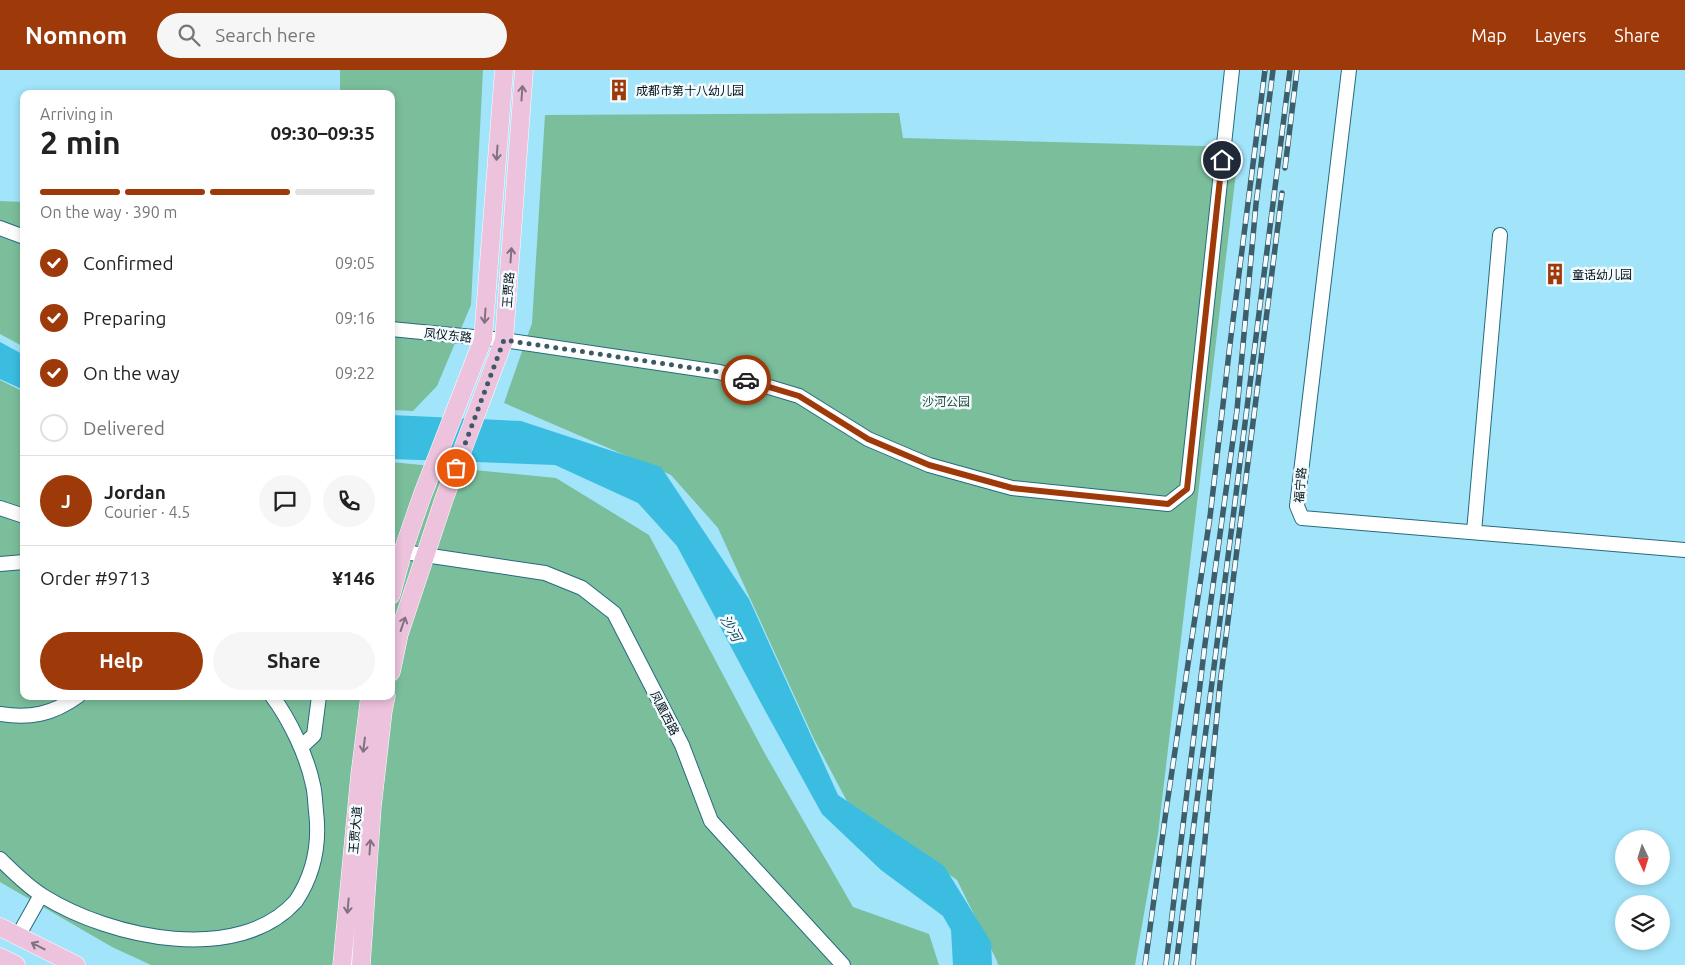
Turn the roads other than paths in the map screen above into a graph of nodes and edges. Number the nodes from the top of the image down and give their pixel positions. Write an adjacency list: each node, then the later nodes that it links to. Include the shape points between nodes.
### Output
1 (504, 70): 9 (main road, 王贾路, one-way to 9)
2 (524, 70): 10 (main road, 王贾路, one-way to 2)
3 (1232, 70): 10 (street, 凤仪东路, via 1187,489 1168,504 1012,488 929,465 868,439 799,396 720,372)
4 (1348, 70): 13 (street, 福宁路, via 1297,506 1302,518)
5 (0, 228): 7 (street)
6 (1500, 235): 13 (street)
7 (20, 236)
8 (395, 329): 9 (street, 凤仪东路)
9 (483, 339): 10 (street, 凤仪东路); 14 (main road, 王贾路, via 422,496)
10 (504, 340): 16 (main road, 王贾路)
11 (0, 508): 12 (street)
12 (20, 515)
13 (1474, 532): 15 (street, 福宁路)
14 (397, 550): 16 (street, 凤凰西路); 19 (main road)
15 (1685, 550)
16 (426, 556): 20 (main road, one-way to 16); 37 (street, 凤凰西路, via 545,573 582,588 614,613 682,745 711,821)
17 (20, 562): 18 (street)
18 (0, 564)
19 (395, 565)
20 (395, 653)
21 (73, 700): 26 (street, via 63,707 37,715)
22 (274, 700): 27 (street)
23 (370, 700): 35 (main road, 王贾大道, one-way to 35)
24 (385, 700): 36 (main road, 王贾大道, one-way to 24, via 372,806)
25 (318, 702): 27 (street, via 314,735)
26 (0, 714)
27 (301, 746): 29 (street, via 313,784 318,829 312,872 287,914 270,928 231,945 170,947 136,939 84,919)
28 (0, 859): 29 (street)
29 (42, 895): 31 (street)
30 (0, 927): 31 (main road)
31 (18, 936): 34 (main road, one-way to 31)
32 (0, 957): 33 (main road)
33 (16, 965)
34 (76, 965)
35 (342, 965)
36 (361, 965)
37 (843, 965)

